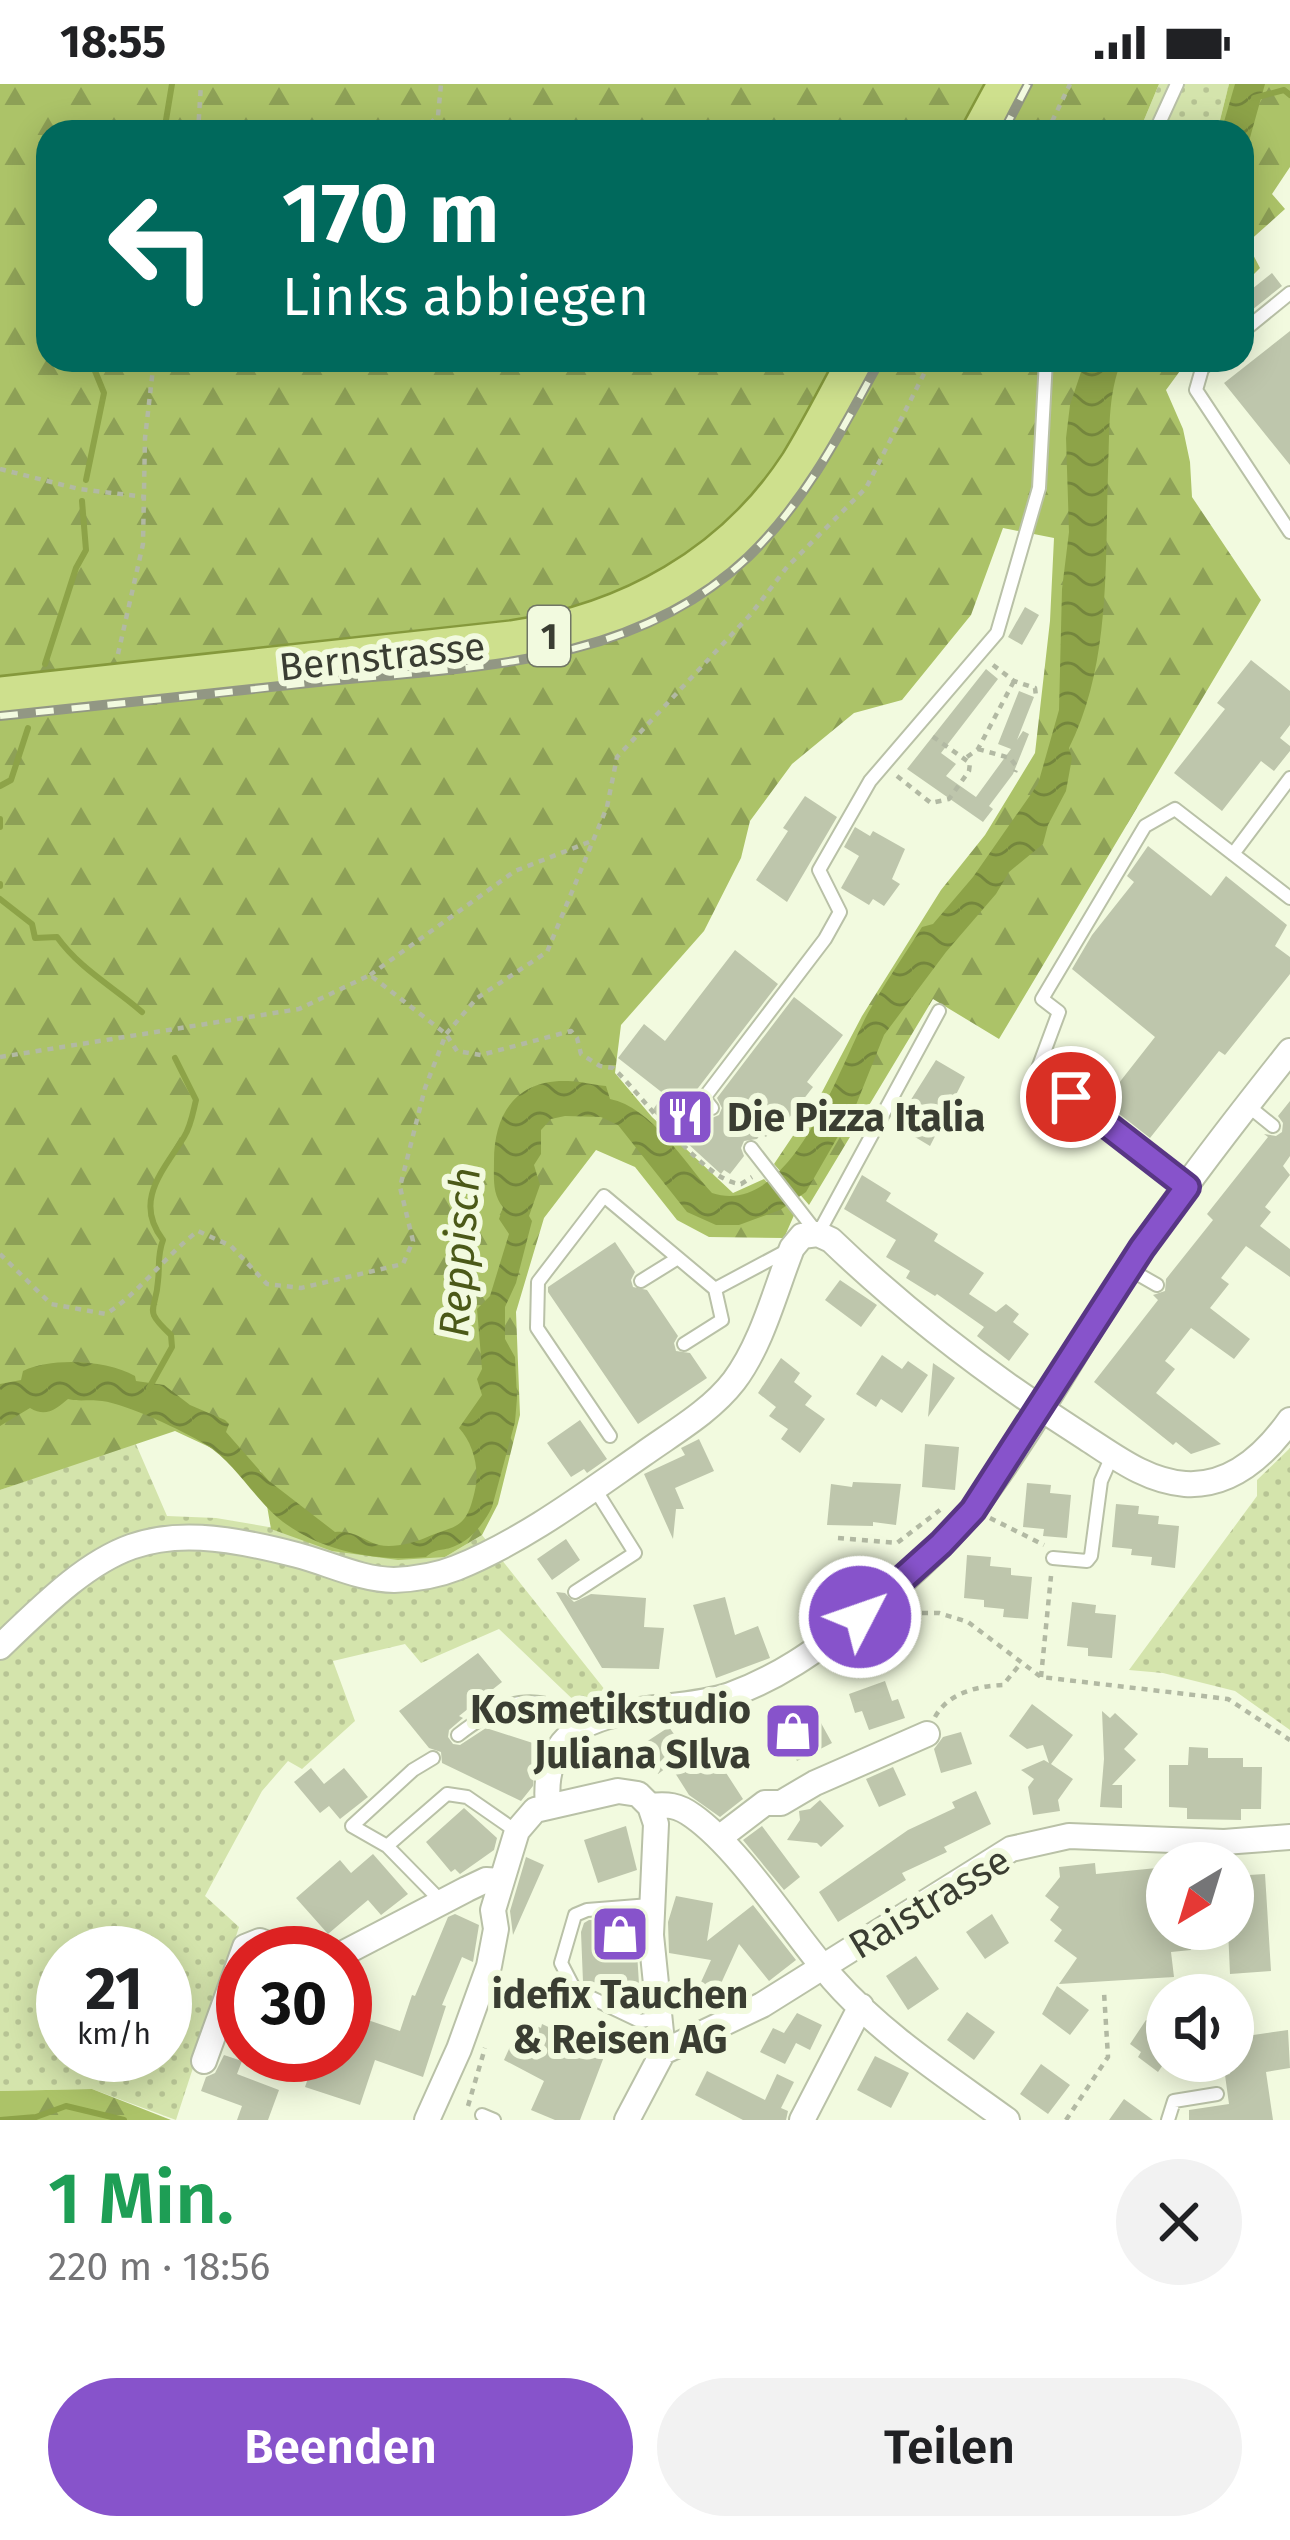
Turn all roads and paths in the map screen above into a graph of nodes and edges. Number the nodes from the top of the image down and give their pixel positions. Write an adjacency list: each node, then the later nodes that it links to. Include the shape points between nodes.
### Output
1 (201, 84): 6 (path)
2 (440, 84): 7 (path)
3 (1008, 84): 8 (main road)
4 (1070, 84): 9 (path)
5 (1178, 84): 10 (lane)
6 (199, 120)
7 (434, 120)
8 (988, 120)
9 (1053, 120)
10 (1161, 120)
11 (1290, 293): 12 (lane)
12 (1254, 322)
13 (153, 372): 19 (path)
14 (851, 372): 25 (main road, Bernstrasse / 1, via 800,464 751,526 675,586 604,621 512,641)
15 (925, 372): 32 (path, via 866,488 616,757)
16 (1045, 372): 22 (lane, via 1039,488 997,633)
17 (1201, 372): 20 (lane, via 1196,390)
18 (0, 469): 19 (path)
19 (145, 497): 21 (path, via 135,593)
20 (1290, 532)
21 (120, 639)
22 (979, 655): 23 (path); 26 (lane)
23 (1014, 681): 24 (path, via 1035,688); 27 (path)
24 (1036, 696)
25 (0, 697)
26 (919, 724): 28 (path); 29 (lane)
27 (978, 748): 28 (path); 30 (path, via 1010,758)
28 (966, 758): 29 (path, via 969,771 949,799 931,802)
29 (883, 766): 41 (lane, via 819,870 839,912 704,1098)
30 (1015, 772)
31 (1290, 778): 33 (lane)
32 (593, 841): 35 (path, via 514,871); 37 (path, via 547,952 477,998)
33 (1233, 854): 34 (lane); 45 (lane, via 1175,809 1145,826 1042,999 1059,1012 1037,1071)
34 (1290, 898)
35 (370, 975): 37 (path); 39 (path, via 299,1009)
36 (939, 1011): 46 (lane)
37 (446, 1034): 44 (path, via 458,1052 481,1055 571,1031 581,1054 613,1068 718,1177 741,1184); 48 (path, via 400,1187 413,1241 403,1264 301,1288 267,1285 231,1246 198,1231 106,1314 50,1304)
38 (1290, 1051): 40 (street)
39 (0, 1057)
40 (1247, 1106): 42 (lane); 45 (street)
41 (712, 1108)
42 (1274, 1126)
43 (751, 1148): 44 (lane)
44 (769, 1170): 46 (lane)
45 (1187, 1187): 50 (street)
46 (818, 1234): 47 (street); 55 (street)
47 (792, 1248): 53 (lane); 59 (street, via 736,1378)
48 (0, 1254)
49 (678, 1258): 51 (lane); 53 (lane); 57 (lane, via 604,1196 538,1282 537,1328)
50 (1128, 1268): 52 (lane); 55 (street)
51 (641, 1281)
52 (1157, 1285)
53 (715, 1289): 54 (lane, via 722,1320)
54 (684, 1344)
55 (1040, 1411): 58 (street); 60 (street)
56 (1290, 1420): 58 (street, via 1256,1460 1216,1480 1186,1484 1146,1475)
57 (610, 1436)
58 (1112, 1456): 63 (lane, via 1091,1556)
59 (594, 1488): 64 (lane, via 635,1553); 66 (street, via 512,1540 431,1576 389,1580 246,1542 157,1539 79,1573)
60 (973, 1510): 63 (path, via 1051,1549); 65 (street)
61 (838, 1538): 62 (path)
62 (898, 1543)
63 (1053, 1558): 68 (path)
64 (575, 1592)
65 (881, 1600): 67 (path, via 895,1613 957,1617); 70 (street, via 765,1682 724,1697 610,1713)
66 (0, 1647)
67 (1021, 1663): 68 (path); 69 (path, via 1003,1684 978,1686)
68 (1041, 1677): 73 (path, via 1228,1699)
69 (940, 1708)
70 (584, 1726): 72 (lane, via 543,1701 484,1713); 76 (street, via 548,1768)
71 (927, 1734): 79 (street, via 781,1803 765,1803)
72 (458, 1735)
73 (1290, 1740)
74 (433, 1758): 80 (lane, via 352,1826)
75 (650, 1806): 76 (street, via 618,1790); 79 (street, via 692,1814); 83 (street)
76 (548, 1807): 77 (street)
77 (518, 1832): 80 (lane, via 467,1797 447,1794); 81 (street)
78 (1290, 1837): 85 (street, Raistrasse, via 1040,1841 1011,1850)
79 (719, 1838): 85 (street)
80 (387, 1846): 82 (lane)
81 (502, 1881): 82 (street, via 486,1880); 90 (street, via 494,1948)
82 (442, 1902): 84 (street)
83 (650, 1905): 88 (street); 88 (lane, via 574,1915 561,1963 574,1990 640,2021)
84 (372, 1938)
85 (822, 1965): 87 (street); 91 (street, Raistrasse, via 762,2005)
86 (1104, 1992): 99 (path, via 1108,2057)
87 (861, 2006): 97 (street); 98 (street)
88 (660, 2018): 91 (street)
89 (216, 2027): 92 (street)
90 (460, 2049): 94 (path, via 489,2036 468,2108); 95 (street)
91 (663, 2052): 96 (street)
92 (204, 2060)
93 (1217, 2094): 100 (lane, via 1174,2101)
94 (488, 2118)
95 (427, 2120)
96 (627, 2120)
97 (802, 2120)
98 (1007, 2120)
99 (1066, 2120)
100 (1168, 2120)

